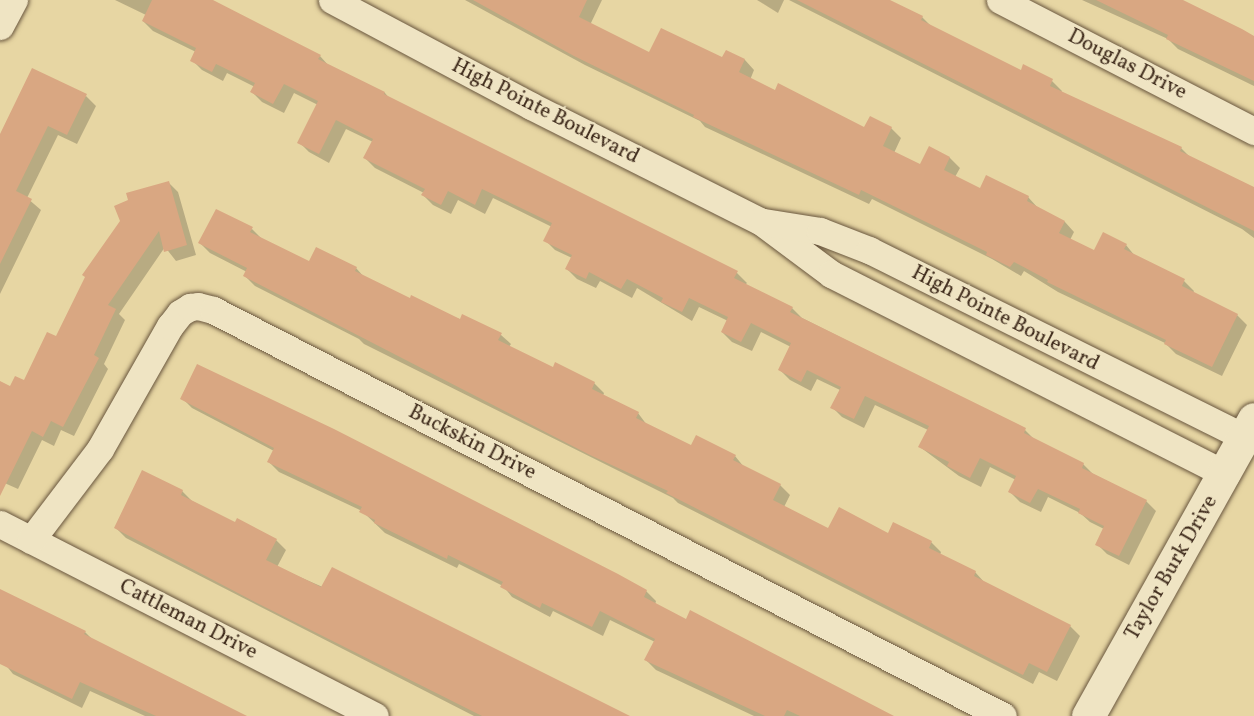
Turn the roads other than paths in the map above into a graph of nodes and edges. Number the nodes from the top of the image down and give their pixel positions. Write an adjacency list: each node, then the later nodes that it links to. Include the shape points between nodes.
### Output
1 (14, 0): 4 (street)
2 (332, 0): 6 (street, High Pointe Boulevard)
3 (1000, 0): 5 (street, Douglas Drive)
4 (0, 26)
5 (1254, 131)
6 (760, 221): 7 (street, High Pointe Boulevard, via 820,231 869,250); 8 (street, High Pointe Boulevard, via 831,274)
7 (1249, 428): 8 (street, Taylor Burk Drive)
8 (1226, 474): 13 (street, Taylor Burk Drive)
9 (0, 524): 10 (street, Cattleman Drive)
10 (31, 540): 11 (street, Cattleman Drive); 12 (street, Buckskin Drive, via 100,449 170,326 180,313 198,306)
11 (375, 716)
12 (1004, 716)
13 (1088, 716)

